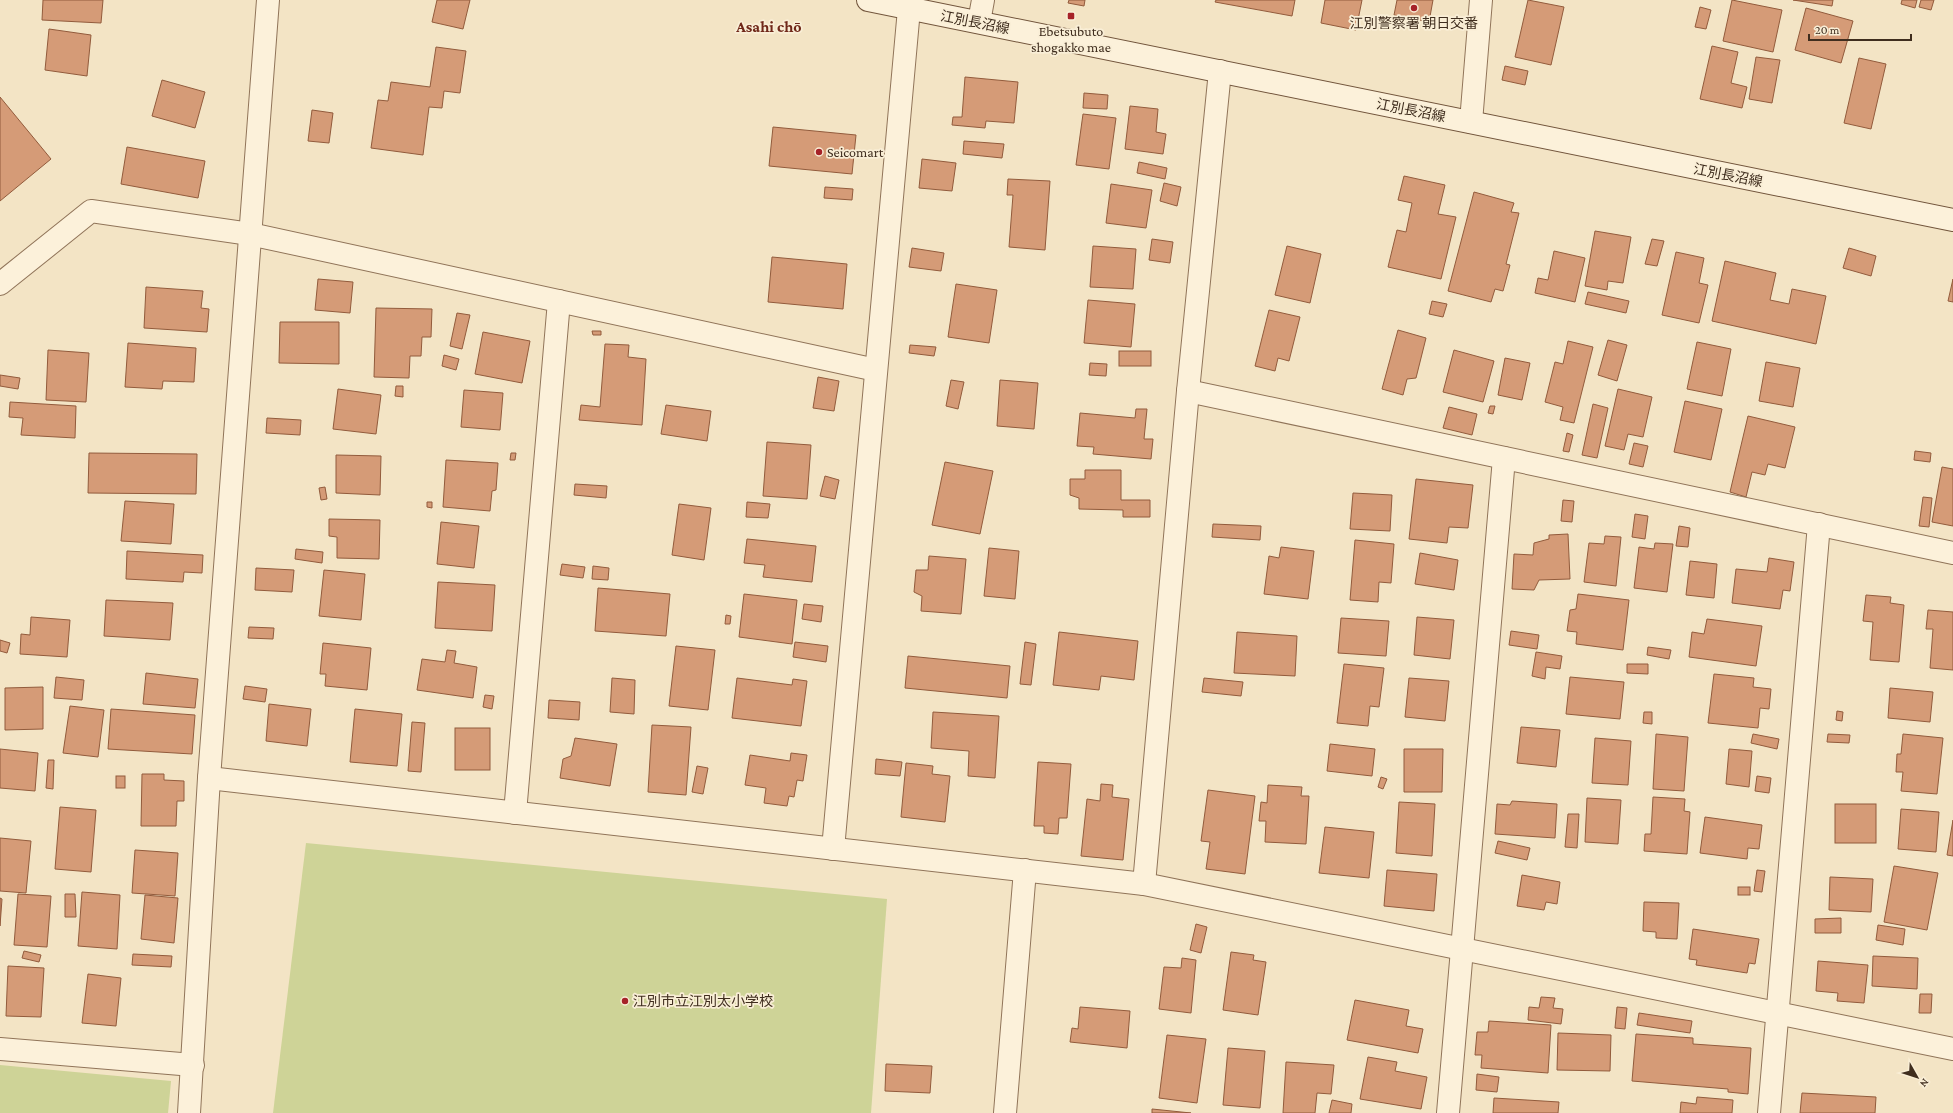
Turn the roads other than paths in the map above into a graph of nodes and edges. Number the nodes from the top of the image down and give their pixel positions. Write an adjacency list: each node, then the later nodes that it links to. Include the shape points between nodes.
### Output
1 (268, 0): 10 (street)
2 (868, 0): 5 (street, 江別長沼線)
3 (983, 0): 6 (street)
4 (1481, 0): 8 (street)
5 (910, 8): 6 (street, 江別長沼線); 13 (street)
6 (979, 22): 7 (street, 江別長沼線)
7 (1220, 71): 8 (street, 江別長沼線); 14 (street)
8 (1471, 122): 9 (street, 江別長沼線)
9 (1953, 220)
10 (250, 234): 11 (street, via 90,212); 12 (street); 18 (street)
11 (0, 284)
12 (559, 301): 13 (street); 19 (street)
13 (876, 370): 20 (street)
14 (1188, 390): 15 (street); 22 (street)
15 (1504, 458): 16 (street); 23 (street)
16 (1819, 524): 17 (street); 24 (street)
17 (1953, 553)
18 (209, 778): 19 (street); 27 (street)
19 (515, 813): 20 (street)
20 (832, 849): 21 (street)
21 (1025, 870): 22 (street); 29 (street)
22 (1144, 884): 23 (street)
23 (1462, 950): 24 (street); 30 (street)
24 (1777, 1014): 26 (street); 31 (street)
25 (0, 1049): 27 (street)
26 (1953, 1049)
27 (193, 1065): 28 (street)
28 (189, 1113)
29 (1005, 1113)
30 (1448, 1113)
31 (1769, 1113)

